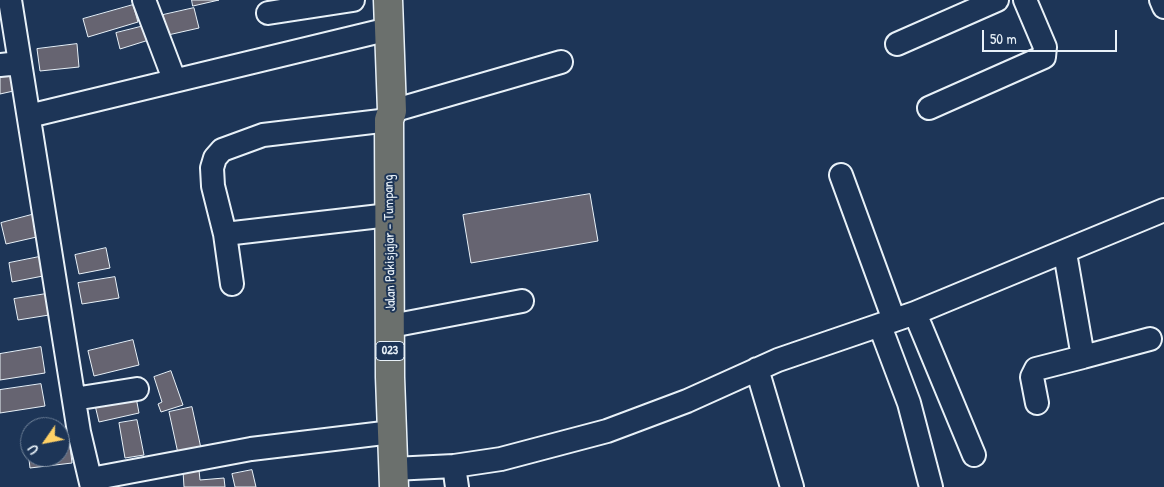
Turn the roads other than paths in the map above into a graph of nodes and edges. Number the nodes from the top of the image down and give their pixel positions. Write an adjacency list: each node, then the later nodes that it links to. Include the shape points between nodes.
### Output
1 (10, 0): 13 (street)
2 (144, 0): 14 (street)
3 (353, 0): 9 (street)
4 (388, 0): 10 (main road, Jalan Pakisjajar - Tumpang / 023)
5 (997, 0): 11 (street)
6 (1025, 0): 15 (street, via 1045,47 1044,57)
7 (1161, 0): 8 (street)
8 (1164, 7)
9 (268, 13)
10 (389, 29): 14 (street); 16 (main road, Jalan Pakisjajar - Tumpang / 023)
11 (897, 44)
12 (562, 62): 16 (street)
13 (10, 64): 17 (street)
14 (174, 79): 17 (street)
15 (929, 108)
16 (391, 115): 20 (main road, Jalan Pakisjajar - Tumpang / 023); 21 (street, via 263,135 222,150 212,168)
17 (28, 116): 32 (street)
18 (840, 175): 26 (street)
19 (1164, 210): 22 (street)
20 (389, 215): 21 (street); 27 (main road, Jalan Pakisjajar - Tumpang / 023)
21 (225, 234): 23 (street)
22 (1065, 253): 25 (street); 29 (street)
23 (232, 284)
24 (522, 301): 27 (street)
25 (915, 313): 26 (street); 35 (street)
26 (887, 323): 30 (street); 40 (street)
27 (391, 326): 34 (main road, Jalan Pakisjajar - Tumpang / 023)
28 (1150, 339): 29 (street)
29 (1083, 357): 33 (street, via 1036,369 1032,377)
30 (757, 369): 36 (street, via 687,401 607,431); 39 (street)
31 (137, 389): 32 (street)
32 (74, 399): 38 (street)
33 (1037, 403)
34 (392, 432): 37 (main road, Jalan Pakisjajar - Tumpang / 023); 38 (street, via 251,449)
35 (974, 455)
36 (455, 477): 37 (street)
37 (393, 478)
38 (91, 483)
39 (792, 487)
40 (932, 487)

